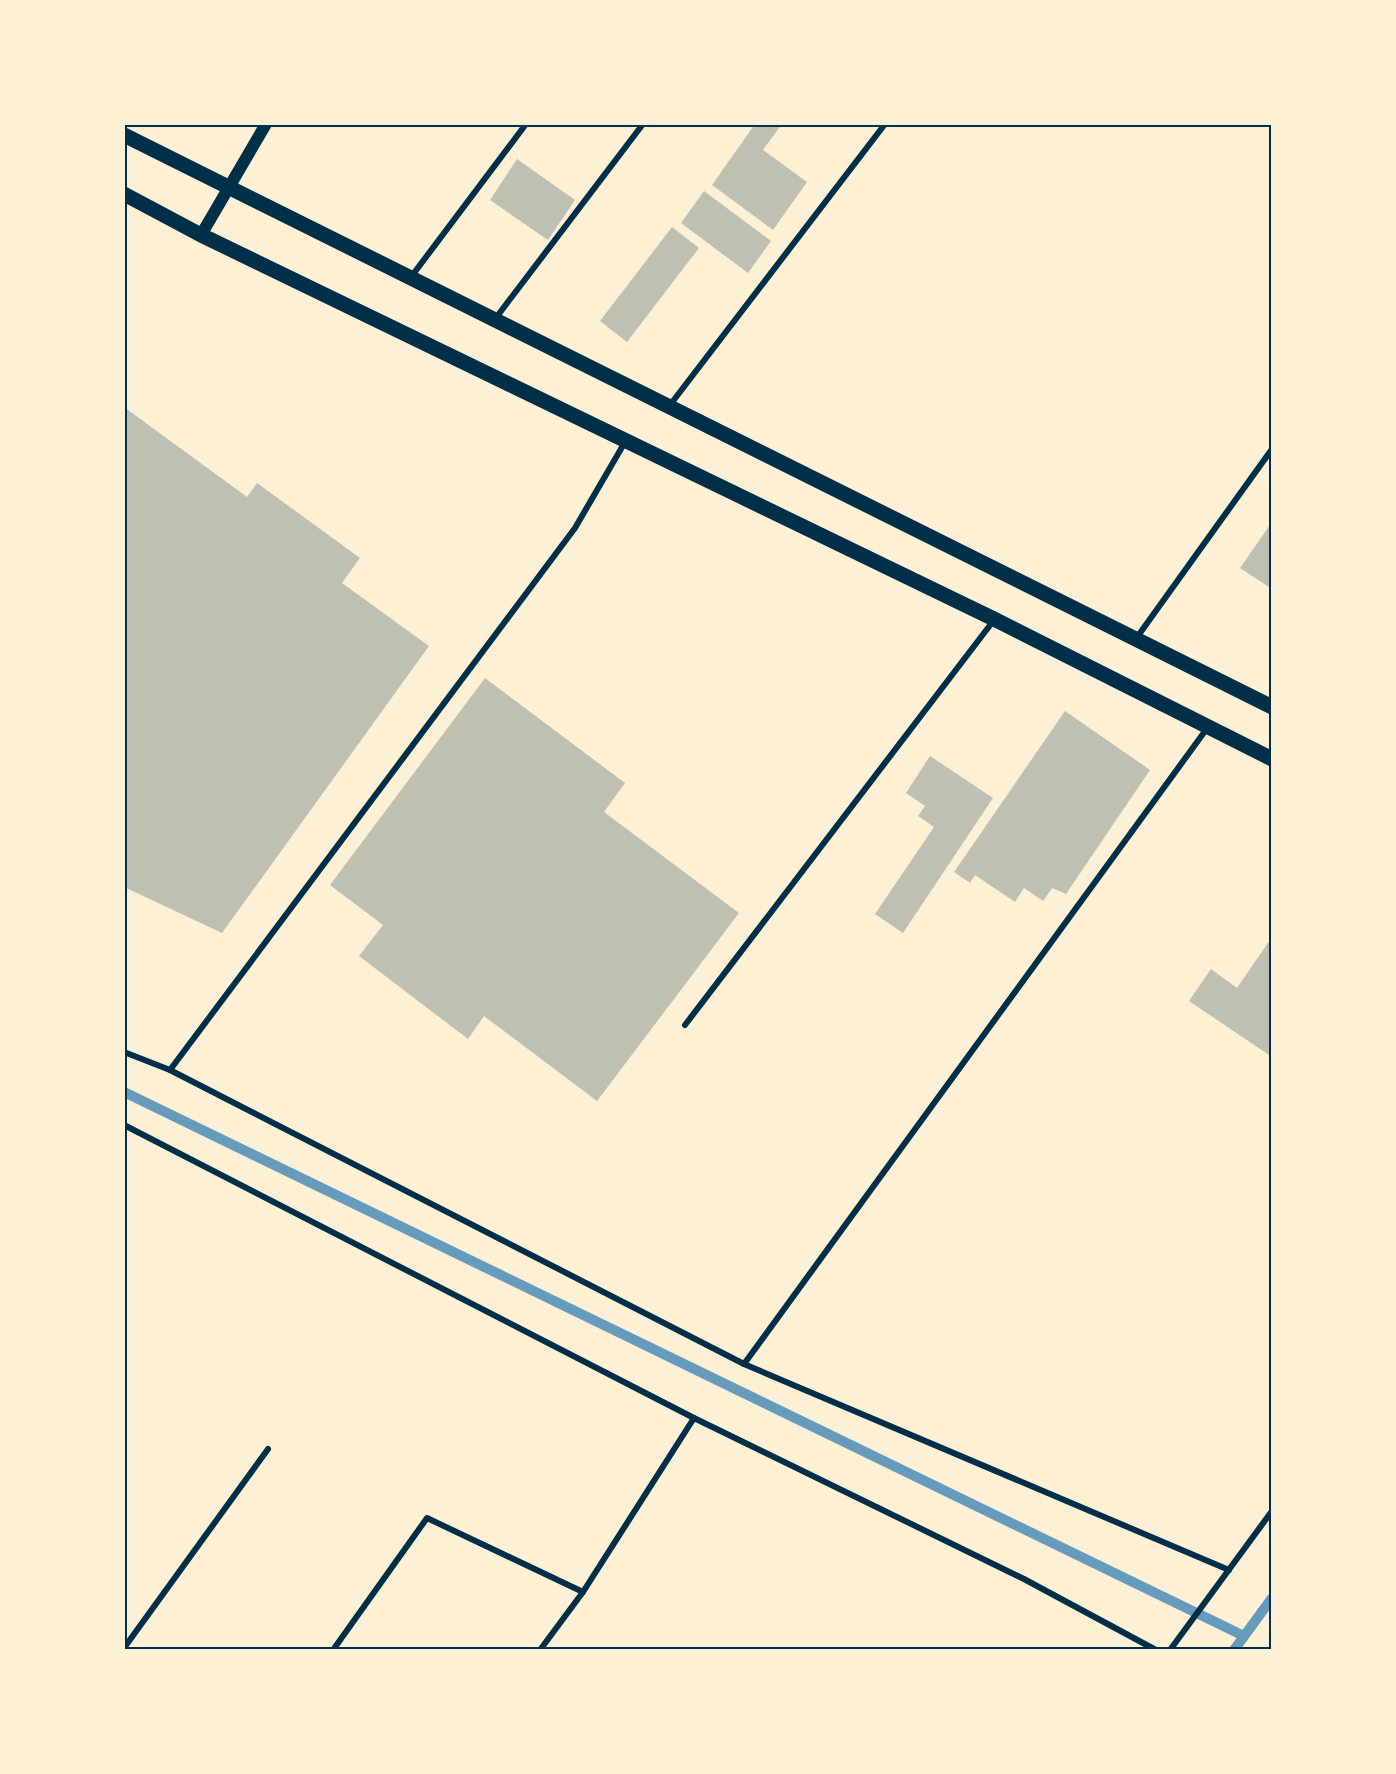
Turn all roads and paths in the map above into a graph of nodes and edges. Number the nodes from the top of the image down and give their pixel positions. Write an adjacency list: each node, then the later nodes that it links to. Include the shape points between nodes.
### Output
1 (266, 124): 6 (main road)
2 (526, 124): 9 (street)
3 (643, 124): 10 (street)
4 (885, 124): 11 (street)
5 (124, 135): 6 (main road)
6 (231, 188): 8 (main road); 9 (main road)
7 (124, 194): 8 (main road)
8 (201, 235): 12 (main road)
9 (411, 277): 10 (main road)
10 (495, 320): 11 (main road)
11 (669, 408): 15 (main road)
12 (626, 441): 14 (main road); 21 (street, via 575,528)
13 (1272, 449): 15 (street)
14 (994, 619): 17 (main road); 19 (street)
15 (1135, 640): 16 (main road)
16 (1272, 708)
17 (1208, 727): 18 (main road); 23 (street)
18 (1272, 759)
19 (685, 1025)
20 (124, 1052): 21 (street)
21 (170, 1070): 23 (street)
22 (124, 1125): 24 (street)
23 (744, 1364): 27 (street)
24 (694, 1419): 28 (street); 32 (street, via 1024,1579)
25 (268, 1449): 29 (street)
26 (1272, 1511): 27 (street)
27 (1229, 1570): 33 (street)
28 (583, 1592): 30 (street, via 427,1518); 31 (street)
29 (124, 1648)
30 (333, 1650)
31 (540, 1650)
32 (1156, 1650)
33 (1170, 1650)

